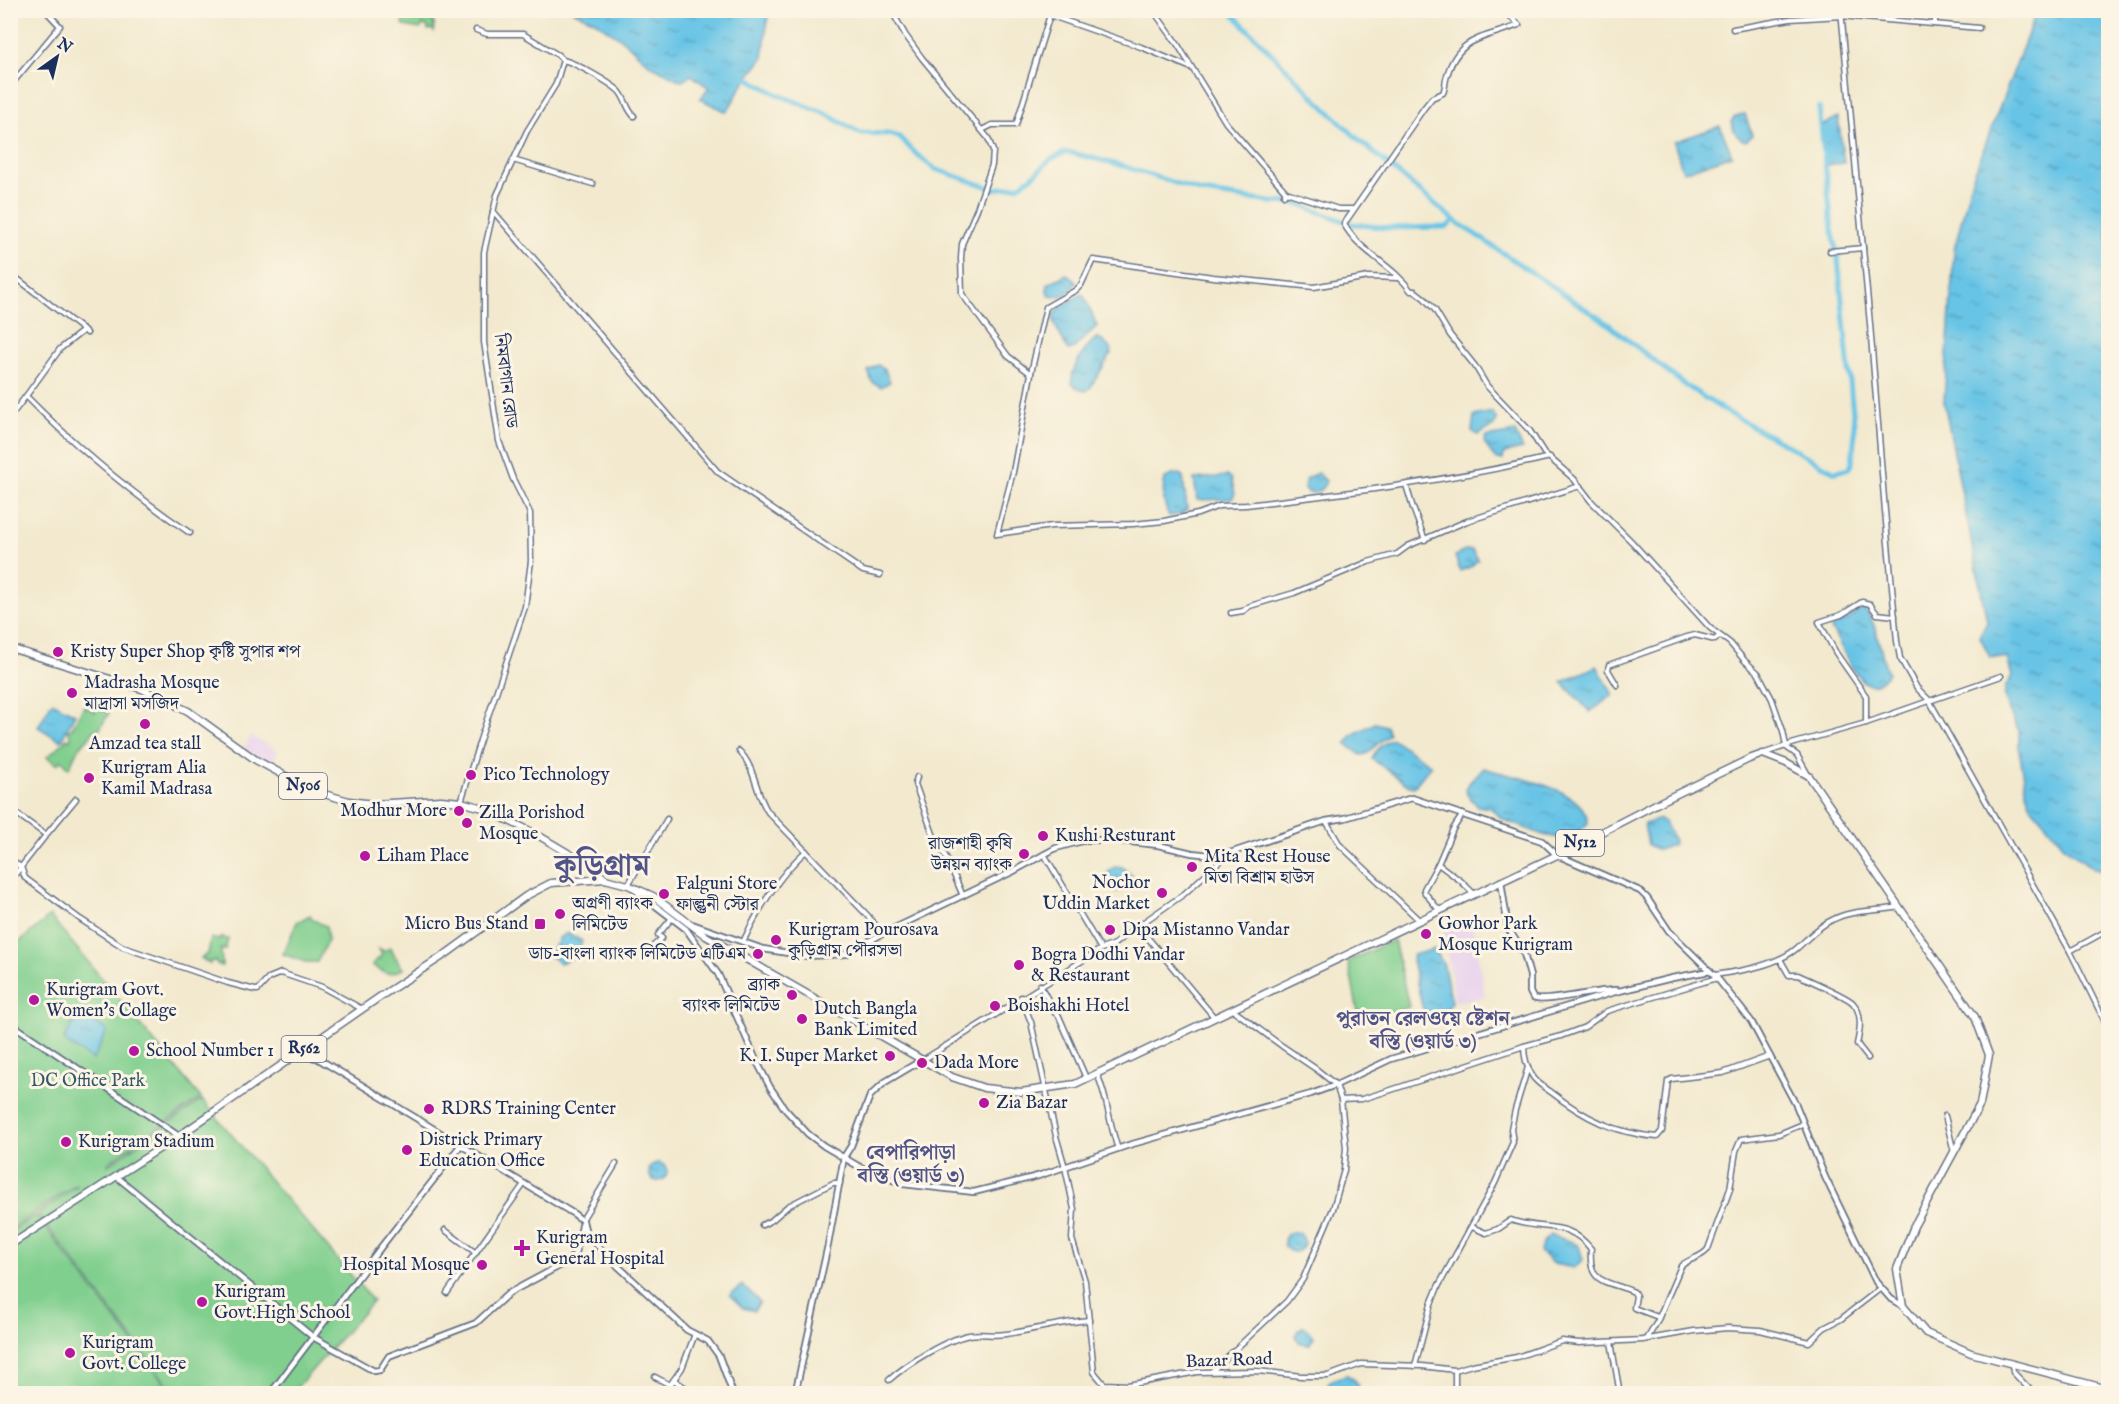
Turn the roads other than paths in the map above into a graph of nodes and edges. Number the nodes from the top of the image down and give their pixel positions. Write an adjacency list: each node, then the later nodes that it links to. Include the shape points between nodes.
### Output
1 (45, 10): 14 (street, via 60,26)
2 (891, 10): 16 (street, via 922,58)
3 (1153, 10): 13 (street)
4 (1504, 10): 19 (street, via 1519,25 1465,44 1450,67 1443,93 1424,108)
5 (1841, 10): 7 (street)
6 (1935, 10): 8 (street)
7 (1841, 16): 8 (street); 9 (street); 21 (street)
8 (1935, 24): 10 (street)
9 (1733, 28)
10 (1979, 28)
11 (476, 30): 12 (street, via 487,34 523,34)
12 (563, 60): 15 (street, via 619,92); 17 (street, নিমবাগান রোড, via 556,84)
13 (1191, 68): 16 (street, via 1051,17 1016,125 992,125); 19 (street, via 1226,123 1285,194 1338,210)
14 (10, 86)
15 (634, 116)
16 (982, 130): 25 (street, via 993,150 992,165 962,244 963,294 1008,356)
17 (513, 160): 18 (street); 20 (street, নিমবাগান রোড, via 496,195)
18 (593, 184)
19 (1353, 209): 24 (street, via 1344,224 1347,229)
20 (493, 211): 33 (street, via 718,472 863,571); 48 (street, নিমবাগান রোড, via 484,252 484,342 499,441 530,513 531,561 525,608)
21 (1863, 248): 22 (street); 35 (street)
22 (1830, 251)
23 (10, 273): 26 (street, via 85,331 60,349)
24 (1400, 278): 25 (street, via 1368,277 1314,287 1093,260 1081,285 1046,308); 28 (street, via 1428,302 1487,386)
25 (1031, 374): 29 (street, via 997,534 1052,526 1164,521 1219,506)
26 (26, 396): 27 (street); 31 (street, via 83,451)
27 (10, 417)
28 (1550, 457): 29 (street); 30 (street)
29 (1406, 485): 32 (street)
30 (1580, 486): 32 (street, via 1467,521); 36 (street)
31 (190, 533)
32 (1425, 540): 34 (street, via 1294,593)
33 (880, 575)
34 (1231, 613)
35 (1895, 616): 40 (street, via 1900,658 1917,688); 41 (street, via 1880,616 1870,604 1862,602 1819,622 1866,696)
36 (1719, 636): 39 (street, via 1715,640 1687,637 1609,665); 42 (street, via 1758,673)
37 (10, 648): 48 (main road, N506, via 142,688 188,711 256,760 313,791 373,804)
38 (2001, 676): 40 (street)
39 (1617, 685)
40 (1929, 700): 41 (street); 78 (street)
41 (1866, 723): 42 (street)
42 (1786, 746): 44 (street); 45 (street, via 1797,755)
43 (739, 751): 54 (street, via 750,765 762,803)
44 (1763, 754): 45 (main road); 57 (main road, N512)
45 (1809, 776): 67 (main road)
46 (917, 777): 66 (street, via 915,784 933,834)
47 (76, 799): 53 (street)
48 (461, 802): 61 (main road, N506, via 483,808 536,834)
49 (12, 810): 53 (street)
50 (1463, 814): 52 (street, via 1412,798); 57 (street, via 1542,841); 59 (street)
51 (668, 819): 64 (street)
52 (1326, 821): 55 (street); 70 (street, via 1340,845)
53 (46, 835): 60 (street)
54 (806, 851): 74 (street); 75 (street, via 766,897)
55 (1230, 853): 56 (street, via 1192,853 1158,845 1086,840); 72 (street, via 1184,894)
56 (1044, 854): 66 (street); 77 (street)
57 (1557, 855): 63 (main road, N512); 80 (street, via 1640,891 1669,931)
58 (10, 860): 60 (street)
59 (1438, 864): 65 (street); 68 (street, via 1424,889)
60 (21, 867): 62 (street); 84 (street, via 25,878 80,919 136,952 255,990 281,973 322,987)
61 (605, 879): 64 (main road, N512); 84 (main road, R562, via 551,884 526,896)
62 (10, 881)
63 (1501, 881): 65 (main road, N512); 82 (street, via 1508,928 1524,954 1533,998 1538,1001 1600,990)
64 (628, 885): 69 (street); 71 (main road, N512, via 653,896)
65 (1474, 894): 68 (main road, N512)
66 (963, 896): 74 (street)
67 (1899, 907): 79 (street, via 1856,911 1829,921); 107 (main road, via 1975,1017 1989,1055 1980,1104)
68 (1439, 910): 70 (main road, N512)
69 (672, 918): 76 (street, via 658,935 662,938); 108 (street, via 687,929 718,974 756,1059 785,1109 808,1134)
70 (1419, 920): 85 (main road, N512)
71 (690, 923): 75 (street); 95 (main road, N512, via 706,936)
72 (1138, 926): 77 (street); 86 (street)
73 (2109, 930): 78 (street)
74 (882, 934): 75 (street, via 846,954 807,956)
75 (743, 942)
76 (651, 948)
77 (1101, 949): 81 (street)
78 (2070, 951): 88 (street)
79 (1780, 959): 80 (street); 94 (street, via 1789,975 1798,975 1853,1002 1860,1019 1857,1044)
80 (1713, 975): 82 (street); 90 (street, via 1607,1011 1585,1027); 92 (street, via 1751,1021)
81 (1040, 985): 83 (street); 98 (street, via 1058,1014)
82 (1625, 990): 99 (street, via 1391,1059)
83 (1021, 997): 95 (street); 100 (street)
84 (362, 1009): 89 (main road, R562)
85 (1232, 1009): 86 (main road, N512); 99 (street)
86 (1214, 1017): 97 (main road, N512)
87 (10, 1023): 104 (street)
88 (2109, 1028)
89 (312, 1044): 91 (main road, R562); 93 (street)
90 (1524, 1046): 96 (street); 101 (street, via 1362,1099)
91 (296, 1054): 93 (street); 104 (main road, R562)
92 (1771, 1055): 96 (street, via 1723,1073 1668,1081 1658,1137 1591,1120 1534,1080); 103 (street)
93 (317, 1058): 105 (street)
94 (1868, 1058)
95 (922, 1060): 100 (main road, N512, via 952,1077 984,1088 1021,1092); 108 (street, via 870,1096)
96 (1528, 1067): 116 (street, via 1511,1129 1513,1142)
97 (1097, 1073): 98 (main road, N512); 106 (street, via 1105,1090 1110,1128)
98 (1086, 1078): 100 (main road, N512, via 1075,1084)
99 (1336, 1085): 101 (street); 106 (street)
100 (1047, 1088): 110 (street)
101 (1341, 1100): 132 (street, via 1344,1170 1333,1209 1303,1279 1287,1301)
102 (1945, 1116): 107 (street)
103 (1803, 1124): 120 (street, via 1833,1195); 123 (street, via 1779,1134 1741,1139 1730,1189 1708,1249 1681,1266)
104 (178, 1136): 111 (main road, R562)
105 (460, 1146): 113 (street); 126 (street)
106 (1118, 1149): 110 (street)
107 (1954, 1152): 122 (main road, via 1914,1226 1898,1269)
108 (844, 1157): 110 (street, via 903,1184 974,1192); 112 (street)
109 (616, 1164): 114 (street)
110 (1065, 1167): 124 (street, via 1074,1209 1072,1239 1085,1281)
111 (117, 1177): 118 (main road, R562); 126 (street)
112 (840, 1183): 115 (street, via 832,1183 788,1206); 141 (street)
113 (524, 1184): 114 (street); 119 (street)
114 (583, 1221): 125 (street, via 586,1233 607,1256); 126 (street, via 576,1253 567,1262 509,1293 476,1323 389,1356 380,1370 374,1371)
115 (762, 1225)
116 (1472, 1227): 123 (street, via 1486,1233 1511,1220 1567,1229 1591,1249 1591,1269 1598,1277 1634,1292 1634,1308); 130 (street, via 1431,1304)
117 (444, 1230): 119 (street)
118 (10, 1245)
119 (476, 1253): 121 (street)
120 (1881, 1288): 122 (street); 127 (street, Bazar Road, via 1809,1341 1760,1330 1728,1328)
121 (447, 1293)
122 (1903, 1306): 129 (main road, via 1926,1333 1971,1353)
123 (1658, 1317): 127 (street)
124 (1089, 1320): 135 (street, via 1005,1334 969,1335 904,1366); 136 (street, via 1094,1372)
125 (695, 1334): 134 (street); 140 (street, via 708,1341 719,1356)
126 (313, 1336): 139 (street)
127 (1646, 1339): 128 (street, Bazar Road)
128 (1611, 1342): 131 (street, Bazar Road, via 1562,1341 1517,1357); 145 (street)
129 (2012, 1364): 137 (main road); 146 (street, via 2013,1372)
130 (1415, 1366): 131 (street, Bazar Road); 132 (street, Bazar Road, via 1361,1364 1328,1376)
131 (1455, 1370): 144 (street)
132 (1211, 1372): 136 (street, Bazar Road, via 1128,1385)
133 (655, 1377): 134 (street, via 670,1385)
134 (674, 1380): 138 (street)
135 (889, 1380)
136 (1104, 1384): 142 (street); 143 (street)
137 (2109, 1389)
138 (690, 1391)
139 (270, 1394)
140 (733, 1394)
141 (795, 1394)
142 (1098, 1394)
143 (1113, 1394)
144 (1455, 1394)
145 (1620, 1394)
146 (2034, 1394)

